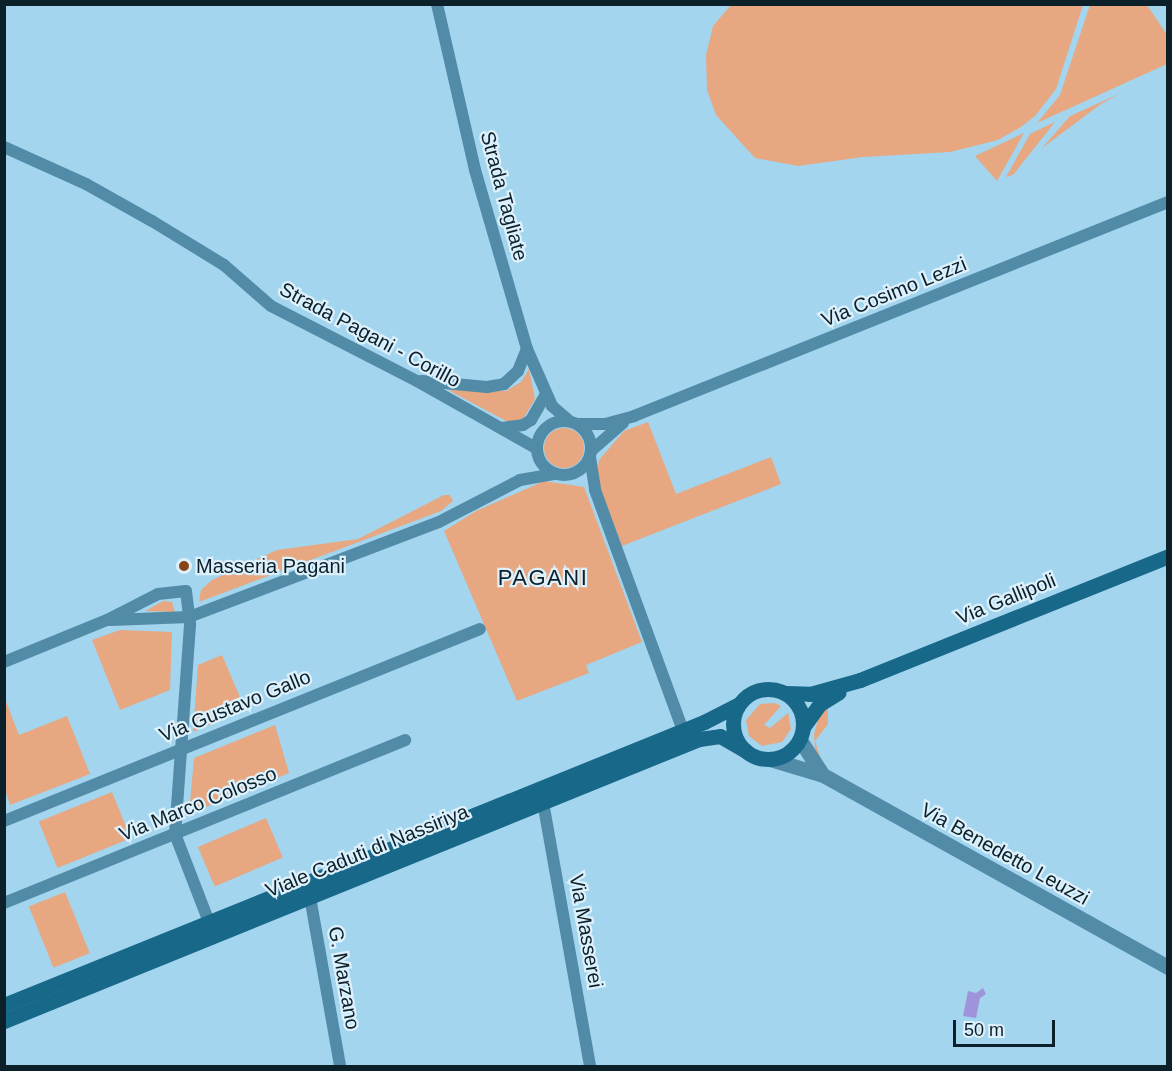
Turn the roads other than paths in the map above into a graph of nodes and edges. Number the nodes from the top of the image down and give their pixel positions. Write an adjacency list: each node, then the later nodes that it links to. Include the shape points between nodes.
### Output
1 (437, 4): 4 (street, Strada Tagliate, via 475,170)
2 (4, 147): 5 (street, Strada Pagani - Corillo, via 86,184 152,221 224,264 271,306)
3 (1167, 202): 7 (street, Via Cosimo Lezzi)
4 (526, 349): 5 (street, via 518,371 504,384 487,387); 6 (street, Strada Tagliate)
5 (417, 381): 10 (street, Strada Pagani - Corillo)
6 (546, 394): 8 (street, Strada Tagliate, via 559,415); 10 (street, via 531,420)
7 (634, 416): 8 (street, Via Cosimo Lezzi, via 605,424); 12 (street, Via Cosimo Lezzi)
8 (573, 423): 9 (street, Strada Pagani - Corillo); 12 (street, via 588,435)
9 (547, 427): 10 (street, Strada Pagani - Corillo, via 525,432); 11 (street)
10 (502, 428): 11 (street, Strada Pagani - Corillo)
11 (537, 451): 14 (street, Strada Pagani - Corillo); 15 (street)
12 (591, 454): 13 (street); 16 (street)
13 (577, 473): 14 (street); 16 (street)
14 (553, 474): 15 (street)
15 (511, 483): 18 (street, via 439,522)
16 (595, 490): 25 (street)
17 (1167, 556): 22 (main road, Via Gallipoli)
18 (189, 617): 19 (street); 19 (street, via 186,591 158,594); 28 (street)
19 (107, 620): 21 (street)
20 (480, 629): 28 (street, Via Gustavo Gallo)
21 (4, 662)
22 (860, 680): 23 (main road, Via Gallipoli, via 810,694); 26 (main road, Via Gallipoli, via 820,704)
23 (786, 693): 24 (main road, Via Gallipoli, via 758,690); 26 (main road, via 800,708)
24 (740, 704): 25 (main road, Viale Caduti di Nassiriya); 29 (main road, via 734,728)
25 (683, 730): 37 (main road, Viale Caduti di Nassiriya)
26 (802, 733): 30 (main road, Via Gallipoli, via 791,751); 31 (street, Via Benedetto Leuzzi)
27 (405, 740): 34 (street, Via Marco Colosso)
28 (179, 749): 33 (street, Via Gustavo Gallo); 34 (street)
29 (746, 751): 30 (main road); 32 (main road, Viale Caduti di Nassiriya, via 720,736 699,739)
30 (770, 759): 31 (street, Via Benedetto Leuzzi)
31 (823, 775): 38 (street, Via Benedetto Leuzzi)
32 (543, 802): 35 (main road, Viale Caduti di Nassiriya); 42 (street, Via Masserei)
33 (4, 821)
34 (175, 834): 36 (street, Via Marco Colosso); 37 (street)
35 (310, 897): 40 (main road, Viale Caduti di Nassiriya); 41 (street, G. Marzano)
36 (4, 903)
37 (209, 922): 39 (main road, Viale Caduti di Nassiriya)
38 (1167, 967)
39 (4, 1005)
40 (4, 1021)
41 (340, 1066)
42 (590, 1066)

